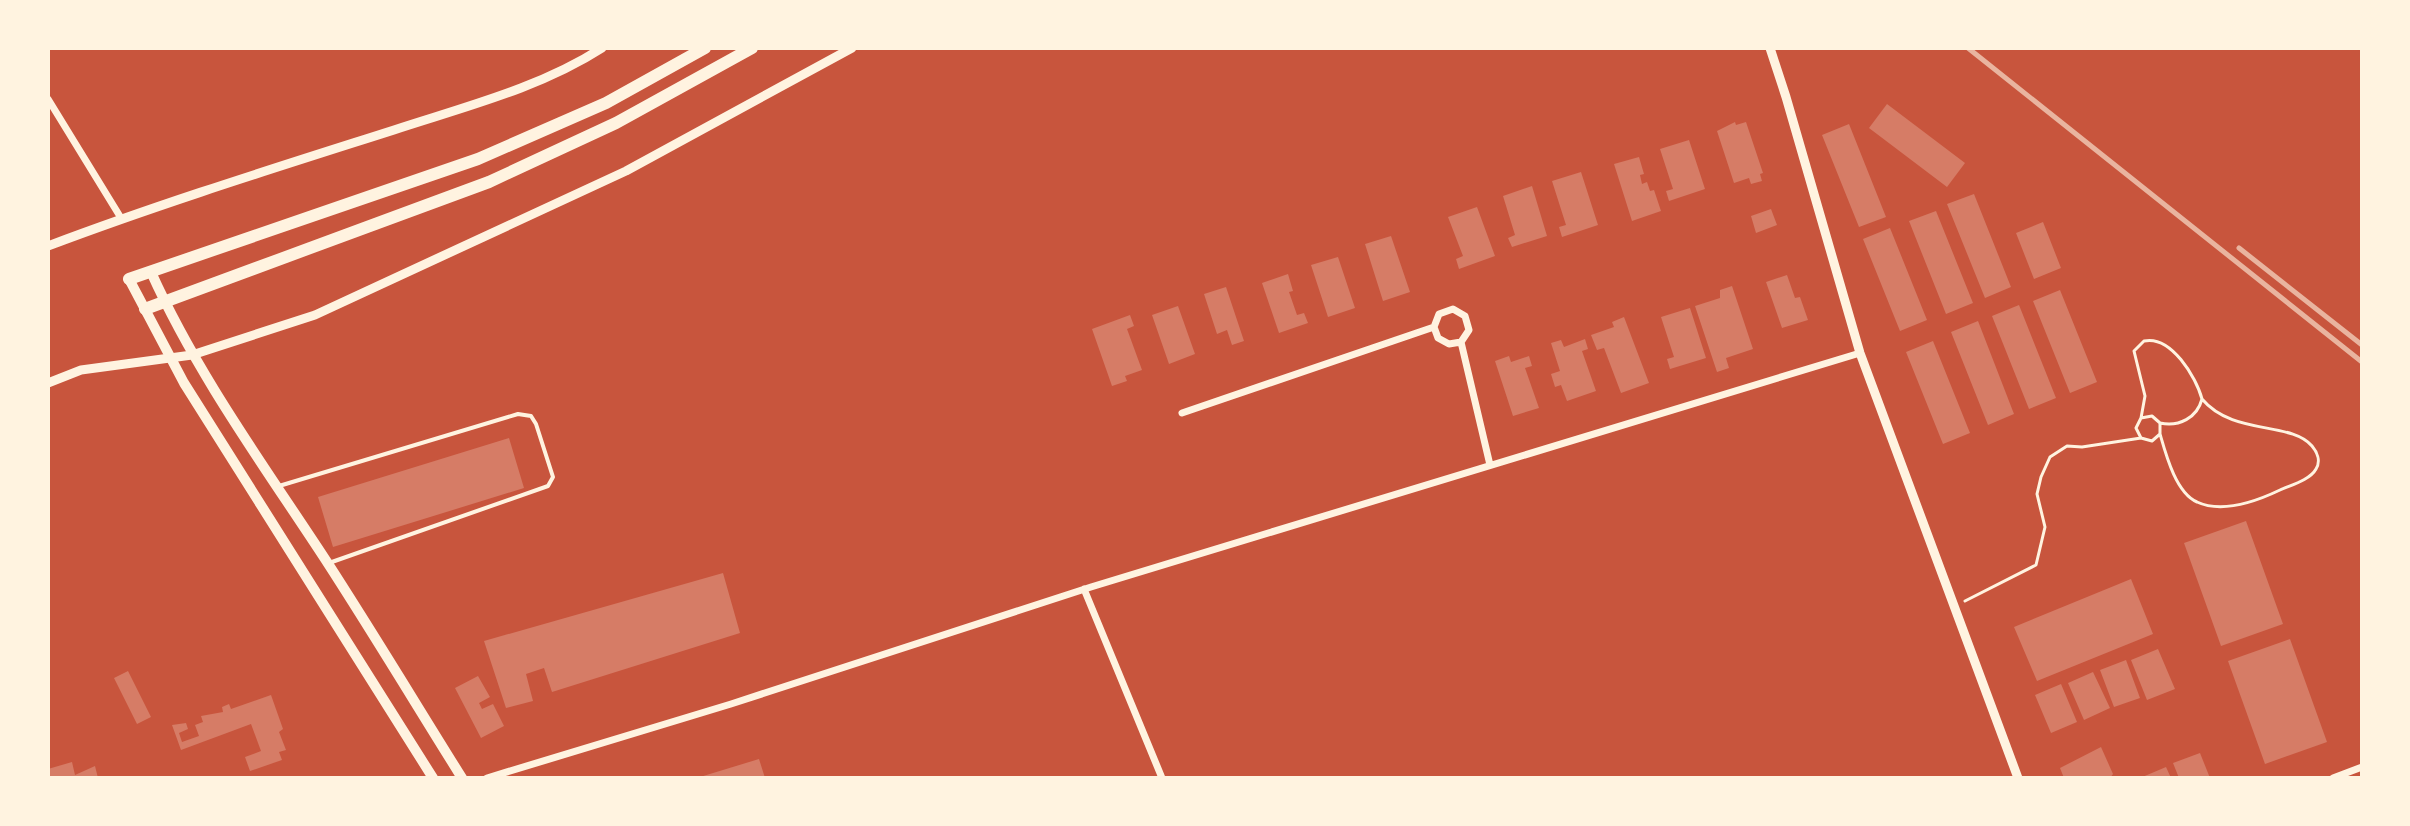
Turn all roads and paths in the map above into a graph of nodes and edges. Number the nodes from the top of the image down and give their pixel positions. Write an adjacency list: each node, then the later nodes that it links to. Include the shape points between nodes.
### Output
1 (602, 48): 7 (street, via 575,66 501,95)
2 (705, 48): 9 (highway, via 606,103 478,159)
3 (752, 48): 11 (highway, via 616,123 489,182)
4 (852, 48): 16 (street, via 626,171 315,315)
5 (1770, 48): 15 (street)
6 (48, 99): 7 (street)
7 (121, 218): 8 (street)
8 (48, 246)
9 (151, 272): 10 (highway); 11 (main road)
10 (129, 279): 12 (main road)
11 (165, 302): 12 (highway); 16 (main road)
12 (145, 309): 17 (main road)
13 (1434, 327): 14 (street, via 1438,338 1449,344); 14 (street, via 1439,314 1453,309 1465,316 1469,330); 20 (street)
14 (1461, 342): 25 (street)
15 (1860, 353): 25 (street); 29 (street)
16 (192, 355): 17 (street); 26 (main road)
17 (172, 359): 18 (street, via 81,370); 31 (main road)
18 (48, 383)
19 (2202, 399): 21 (path, via 2169,346 2144,341 2134,351 2145,396); 22 (path, via 2186,420); 23 (path, via 2233,421 2307,442 2317,457 2316,469 2253,502 2196,502 2174,473)
20 (1182, 413)
21 (2141, 418): 22 (path, via 2152,416); 24 (path, via 2136,428)
22 (2160, 423): 23 (path)
23 (2160, 434): 24 (path, via 2152,441)
24 (2141, 438): 29 (path, via 2067,446 2054,453 2038,485 2045,527 2036,565)
25 (1490, 465): 28 (street)
26 (276, 487): 27 (main road); 27 (lane, via 518,414 531,416 553,477 548,486)
27 (327, 563): 32 (main road)
28 (1084, 589): 33 (street); 34 (street)
29 (1954, 605): 35 (street)
30 (2362, 767): 36 (street)
31 (433, 778)
32 (462, 778)
33 (487, 778)
34 (1162, 778)
35 (2018, 778)
36 (2333, 778)

